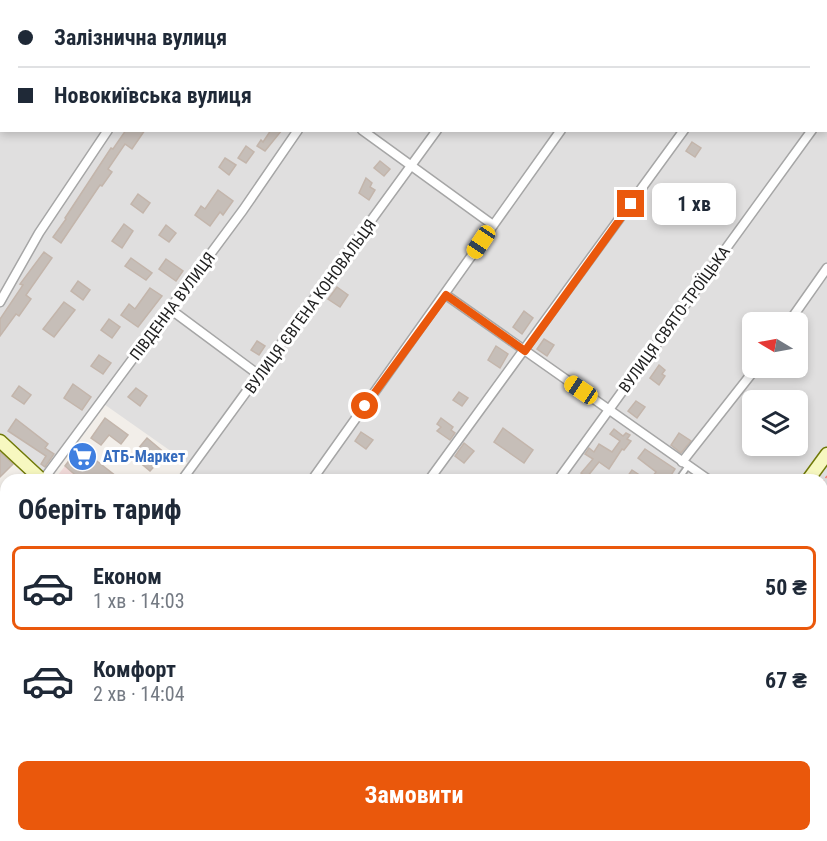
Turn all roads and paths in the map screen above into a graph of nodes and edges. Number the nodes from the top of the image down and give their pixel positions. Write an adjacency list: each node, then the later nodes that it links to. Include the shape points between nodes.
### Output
1 (107, 132): 12 (street, via 39,233)
2 (297, 132): 13 (street, ПІВДЕННА ВУЛИЦЯ)
3 (365, 132): 8 (street)
4 (436, 132): 8 (street, ВУЛИЦЯ ЄВГЕНА КОНОВАЛЬЦЯ)
5 (560, 132): 9 (street)
6 (683, 132): 15 (street)
7 (811, 132): 18 (street, ВУЛИЦЯ СВЯТО-ТРОЇЦЬКА)
8 (412, 166): 9 (street); 16 (street, ВУЛИЦЯ ЄВГЕНА КОНОВАЛЬЦЯ)
9 (493, 225): 11 (street)
10 (827, 268): 14 (street)
11 (446, 295): 15 (street); 25 (street)
12 (0, 302)
13 (170, 309): 16 (street); 23 (street, ПІВДЕННА ВУЛИЦЯ)
14 (796, 312)
15 (525, 351): 18 (street); 26 (street)
16 (259, 375): 24 (street, ВУЛИЦЯ ЄВГЕНА КОНОВАЛЬЦЯ)
17 (749, 378): 21 (street)
18 (609, 409): 21 (street); 27 (street, ВУЛИЦЯ СВЯТО-ТРОЇЦЬКА)
19 (0, 441): 22 (street)
20 (827, 454): 30 (street)
21 (685, 464): 28 (lane); 29 (street)
22 (36, 474)
23 (46, 474)
24 (186, 474)
25 (316, 474)
26 (433, 474)
27 (562, 474)
28 (681, 474)
29 (700, 474)
30 (812, 474)

